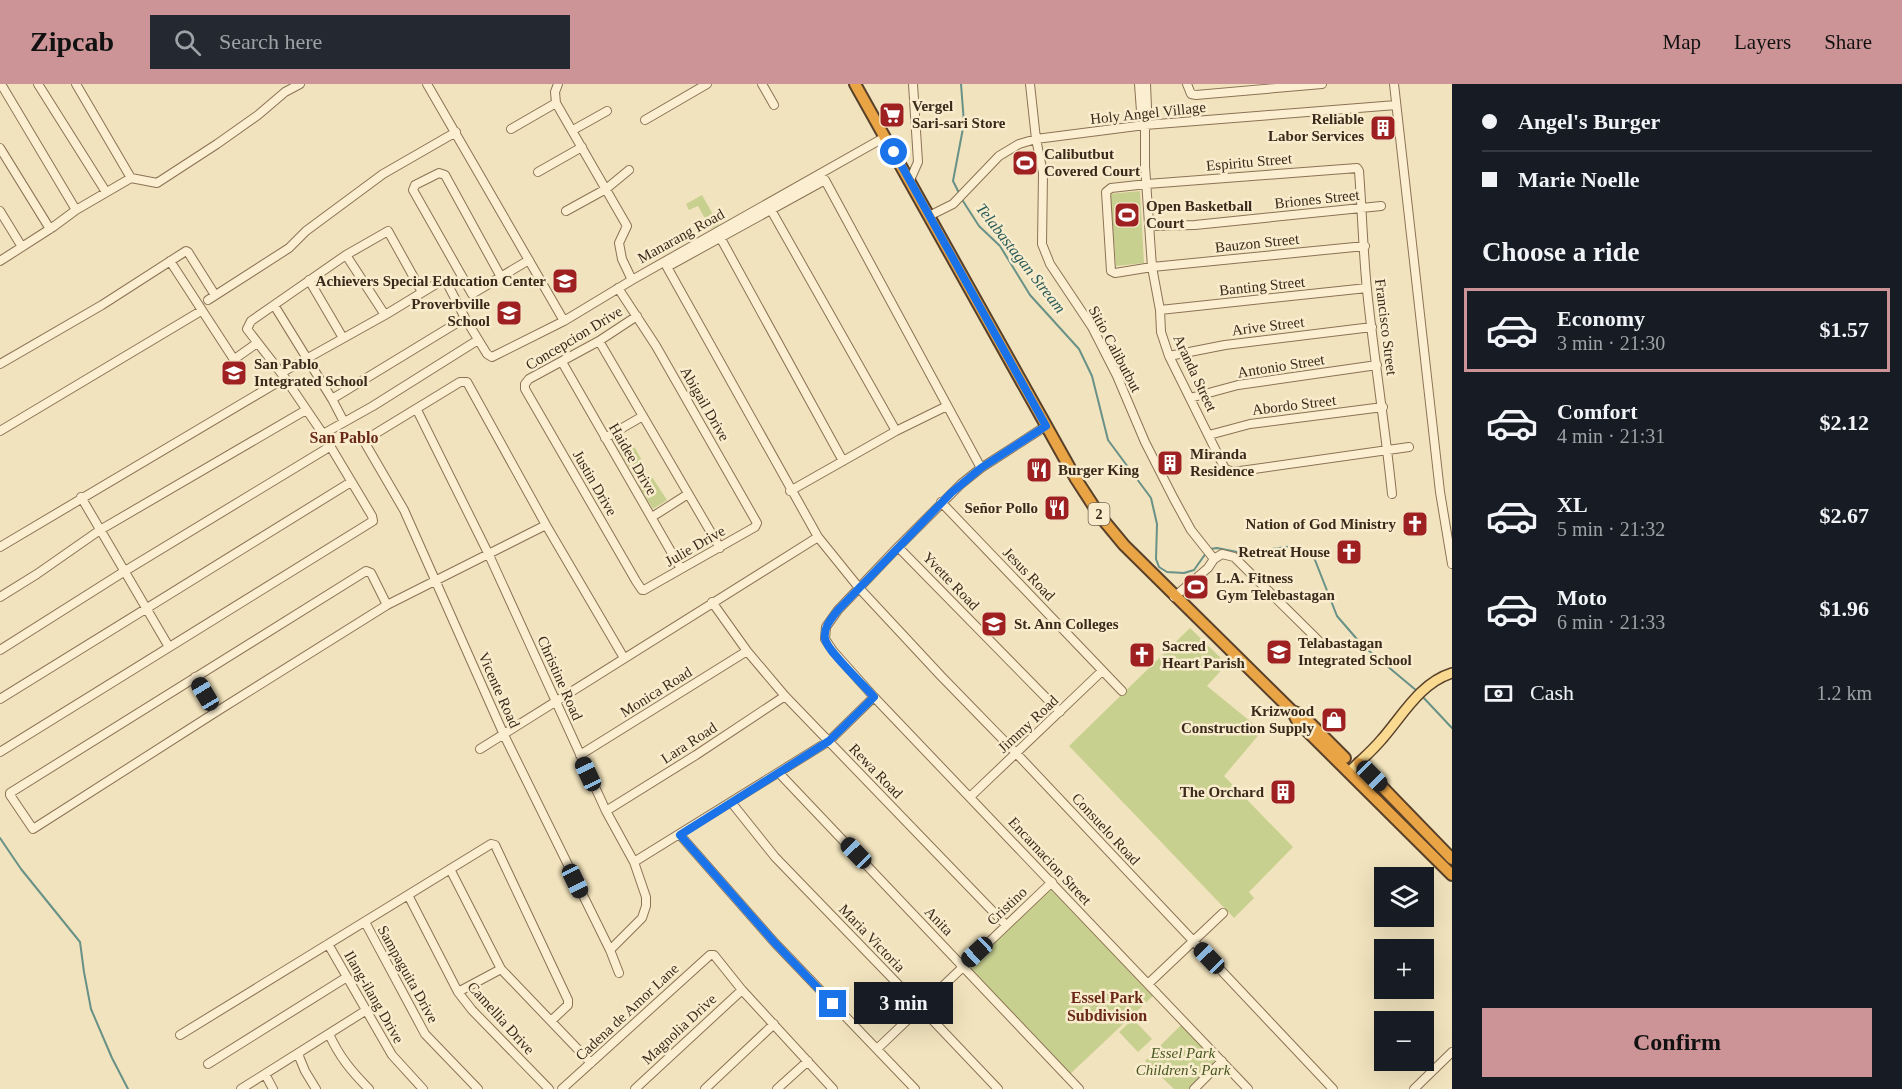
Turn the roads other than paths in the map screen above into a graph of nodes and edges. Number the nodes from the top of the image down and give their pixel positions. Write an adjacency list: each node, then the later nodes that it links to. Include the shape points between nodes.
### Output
1 (2, 84): 41 (street)
2 (38, 84): 38 (street)
3 (76, 84): 34 (street)
4 (300, 84): 34 (street, via 161,182)
5 (427, 84): 26 (street)
6 (558, 84): 18 (street)
7 (706, 84): 22 (street)
8 (762, 84): 19 (street)
9 (855, 84): 27 (highway, 2)
10 (913, 84): 35 (street, via 918,162)
11 (1030, 84): 28 (street, Sitio Calibutbut)
12 (1139, 84): 23 (street, Aranda Street)
13 (1146, 84): 23 (street, Aranda Street)
14 (1322, 84): 17 (street)
15 (1394, 84): 20 (street)
16 (1187, 86): 17 (street, via 1196,95)
17 (1225, 88)
18 (555, 103): 24 (street); 25 (street)
19 (774, 105)
20 (1396, 105): 23 (street, Holy Angel Village); 116 (street, via 1440,492)
21 (607, 111): 25 (street)
22 (645, 120)
23 (1144, 123): 28 (street, Holy Angel Village); 36 (street, Aranda Street)
24 (511, 129)
25 (573, 130): 29 (street)
26 (456, 132): 52 (street); 54 (street, via 383,174 289,248 212,298 188,252)
27 (885, 137): 35 (highway, 2); 58 (street, Manarang Road)
28 (1036, 139): 45 (street, Holy Angel Village, via 999,156 953,204); 115 (street, Sitio Calibutbut, via 1043,173 1042,244 1050,264 1092,327 1191,530)
29 (582, 147): 33 (street); 37 (street)
30 (0, 148): 47 (street)
31 (1353, 167): 36 (street, Espiritu Street); 40 (street, Francisco Street, via 1359,171)
32 (629, 170): 37 (street)
33 (538, 172)
34 (131, 178): 38 (street)
35 (910, 180): 45 (highway, 2)
36 (1147, 184): 46 (street, Aranda Street); 55 (street, Espiritu Street, via 1106,192 1111,271 1119,274)
37 (606, 189): 44 (street); 58 (street, via 627,226 619,243)
38 (106, 192): 41 (street)
39 (1381, 206): 40 (street, Briones Street)
40 (1362, 208): 46 (street, Briones Street); 49 (street, Francisco Street)
41 (76, 210): 47 (street)
42 (771, 210): 48 (street); 83 (street, via 825,180); 91 (street)
43 (0, 211): 50 (street)
44 (566, 211)
45 (929, 216): 89 (highway, 2)
46 (1149, 226): 55 (street, Aranda Street)
47 (50, 229): 50 (street)
48 (720, 237): 98 (street); 101 (street, Consuelo Road, via 667,267)
49 (1365, 246): 55 (street, Bauzon Street); 60 (street, Francisco Street)
50 (22, 247): 53 (street)
51 (346, 255): 57 (street); 61 (street, via 388,231); 65 (street)
52 (529, 260): 56 (street); 68 (street)
53 (0, 261)
54 (170, 261): 64 (street); 77 (street)
55 (1152, 267): 63 (street, Aranda Street)
56 (501, 277): 56 (street, via 445,175 439,173 415,185 413,190 471,292)
57 (309, 280): 62 (street); 70 (street)
58 (632, 280): 59 (street, Manarang Road)
59 (618, 288): 66 (street, Abigail Drive); 68 (street, Manarang Road)
60 (1366, 288): 63 (street, Banting Street); 69 (street, Francisco Street)
61 (422, 292): 65 (street); 67 (street, via 445,281)
62 (274, 305): 73 (street, via 248,324 247,329); 75 (street)
63 (1160, 310): 74 (street, Aranda Street, via 1161,332)
64 (201, 311): 73 (street, via 233,358); 90 (street)
65 (385, 315): 70 (street)
66 (637, 316): 72 (street, Concepcion Drive); 108 (street, Abigail Drive)
67 (465, 318): 71 (street); 82 (street)
68 (564, 321): 71 (street, Manarang Road, via 489,357)
69 (1372, 327): 74 (street, Arive Street); 78 (street, Francisco Street)
70 (343, 338): 75 (street)
71 (478, 340): 88 (street)
72 (599, 341): 76 (street, Concepcion Drive); 87 (street)
73 (257, 343): 79 (street)
74 (1169, 356): 81 (street, Aranda Street)
75 (306, 358): 79 (street); 82 (street)
76 (562, 362): 80 (street, Concepcion Drive); 94 (street, Haidee Drive)
77 (0, 364)
78 (1377, 365): 81 (street, Antonio Street, via 1238,385); 84 (street, Francisco Street)
79 (283, 375): 85 (street); 104 (street)
80 (525, 384): 121 (street, Justin Drive, via 636,581 642,590)
81 (1190, 398): 93 (street, Aranda Street)
82 (332, 399): 88 (street)
83 (947, 406): 91 (street); 99 (street)
84 (1383, 408): 93 (street, Abordo Street, via 1263,422); 97 (street, Francisco Street)
85 (306, 410): 92 (street); 109 (street)
86 (417, 410): 107 (street, via 460,382 467,382); 114 (street, Christine Road); 119 (street, Vicente Road, via 365,443 404,510)
87 (643, 416): 94 (street); 102 (street)
88 (344, 422): 92 (street)
89 (1046, 426): 99 (street); 123 (highway, 2, via 1082,489 1112,531)
90 (0, 431)
91 (896, 431): 98 (street)
92 (323, 434): 95 (street)
93 (1209, 435): 97 (street, Aranda Street, via 1225,469 1233,472)
94 (605, 438): 106 (street, Haidee Drive)
95 (331, 446): 100 (street); 118 (street)
96 (1408, 447): 97 (street, Aranda Street)
97 (1388, 449): 103 (street, Francisco Street)
98 (843, 461): 101 (street)
99 (981, 468): 105 (street)
100 (351, 482): 126 (street); 128 (street, via 373,521)
101 (790, 491): 110 (street, Consuelo Road)
102 (688, 494): 106 (street); 113 (street)
103 (1392, 494)
104 (81, 497): 109 (street); 112 (street)
105 (941, 502): 111 (street); 132 (street, Jesus Road)
106 (652, 517): 117 (street, Haidee Drive)
107 (546, 525): 114 (street); 131 (street)
108 (756, 525): 113 (street, Julie Drive)
109 (100, 530): 118 (street); 122 (street)
110 (818, 537): 120 (street, Consuelo Road); 124 (street)
111 (898, 546): 120 (street); 141 (street, Yvette Road)
112 (0, 547)
113 (720, 548): 117 (street, Julie Drive)
114 (489, 555): 119 (street); 139 (street, Christine Road)
115 (1213, 557): 123 (street, via 1208,568); 127 (street, via 1226,554 1239,561)
116 (1452, 564)
117 (681, 569): 121 (street, Julie Drive)
118 (125, 571): 126 (street); 129 (street)
119 (434, 580): 125 (street); 142 (street, Vicente Road)
120 (860, 588): 137 (street, Encarnacion Street, via 826,627 825,639); 146 (street, Consuelo Road)
121 (647, 590)
122 (0, 597)
123 (1174, 597): 148 (highway, 2, via 1292,711 1298,722)
124 (712, 602): 130 (street, Rewa Road); 131 (street)
125 (387, 605): 134 (street, via 366,571); 140 (street)
126 (147, 608): 128 (street); 138 (street)
127 (1322, 644)
128 (169, 647): 145 (street)
129 (0, 650)
130 (747, 651): 136 (street, Rewa Road); 147 (street, Monica Road)
131 (624, 658): 139 (street)
132 (1102, 671): 135 (street, Jesus Road); 141 (street, Jimmy Road)
133 (1452, 673): 148 (main road, via 1424,689)
134 (195, 677): 140 (street); 140 (street, via 10,795 33,829)
135 (1122, 691)
136 (785, 696): 143 (street, Rewa Road); 152 (street, Lara Road)
137 (874, 697): 143 (street); 150 (street, Encarnacion Street)
138 (0, 699)
139 (556, 702): 142 (street); 147 (street, Christine Road)
140 (216, 712)
141 (1060, 712): 146 (street, Jimmy Road)
142 (504, 735): 144 (street); 166 (street, Vicente Road)
143 (829, 741): 149 (street); 163 (street, Rewa Road)
144 (480, 749)
145 (0, 752)
146 (1016, 753): 150 (street, Jimmy Road); 164 (street, Consuelo Road)
147 (580, 755): 152 (street, Christine Road)
148 (1354, 767): 154 (highway); 156 (highway, 2); 158 (highway, 2)
149 (779, 773): 151 (street); 167 (street, Anita)
150 (971, 796): 159 (street, Encarnacion Street)
151 (731, 802): 153 (street); 174 (street, Maria Victoria, via 775,857)
152 (606, 811): 155 (street, Christine Road)
153 (680, 835): 155 (street); 180 (street, via 775,943)
154 (1452, 859)
155 (634, 862): 166 (street, Christine Road, via 646,897 645,912)
156 (1452, 865)
157 (450, 869): 160 (street); 168 (street); 176 (street, via 495,845 568,1000 568,1005)
158 (1452, 875)
159 (1052, 882): 163 (street, Cristino); 171 (street, Encarnacion Street)
160 (408, 895): 162 (street); 173 (street, Camellia Drive)
161 (1223, 913): 164 (street)
162 (365, 922): 165 (street); 193 (street, Sampaguita Drive, via 425,1034)
163 (1006, 925): 167 (street, Cristino)
164 (1193, 942): 171 (street); 205 (street, Consuelo Road)
165 (328, 944): 170 (street, Ilang-ilang Drive); 179 (street)
166 (610, 950): 169 (street, Vicente Road)
167 (963, 966): 174 (street, Cristino); 202 (street, Anita)
168 (501, 969): 173 (street); 176 (street)
169 (619, 973)
170 (346, 977): 175 (street, Ilang-ilang Drive); 186 (street)
171 (1148, 984): 184 (street, Encarnacion Street)
172 (742, 990): 177 (street); 185 (street, Cadena de Amor Lane, via 710,955); 196 (street, Magnolia Drive)
173 (458, 992): 194 (street, Camellia Drive)
174 (921, 1008): 180 (street, Cristino); 201 (street, Maria Victoria)
175 (365, 1011): 178 (street); 192 (street, Ilang-ilang Drive, via 392,1055)
176 (551, 1021): 185 (street)
177 (774, 1024): 183 (street); 197 (street)
178 (329, 1034): 182 (street); 191 (street, via 347,1067)
179 (180, 1035)
180 (877, 1049): 200 (street)
181 (1452, 1052): 206 (street)
182 (298, 1054): 187 (street); 190 (street)
183 (808, 1061): 198 (street); 199 (street)
184 (1222, 1061): 203 (street); 204 (street, Encarnacion Street)
185 (591, 1063): 195 (street, Cadena de Amor Lane)
186 (208, 1064)
187 (265, 1074): 188 (street); 189 (street)
188 (240, 1089)
189 (273, 1089)
190 (316, 1089)
191 (369, 1089)
192 (423, 1089)
193 (478, 1089)
194 (549, 1089)
195 (562, 1089)
196 (635, 1089)
197 (705, 1089)
198 (777, 1089)
199 (832, 1089)
200 (915, 1089)
201 (998, 1089)
202 (1079, 1089)
203 (1194, 1089)
204 (1248, 1089)
205 (1333, 1089)
206 (1414, 1089)

